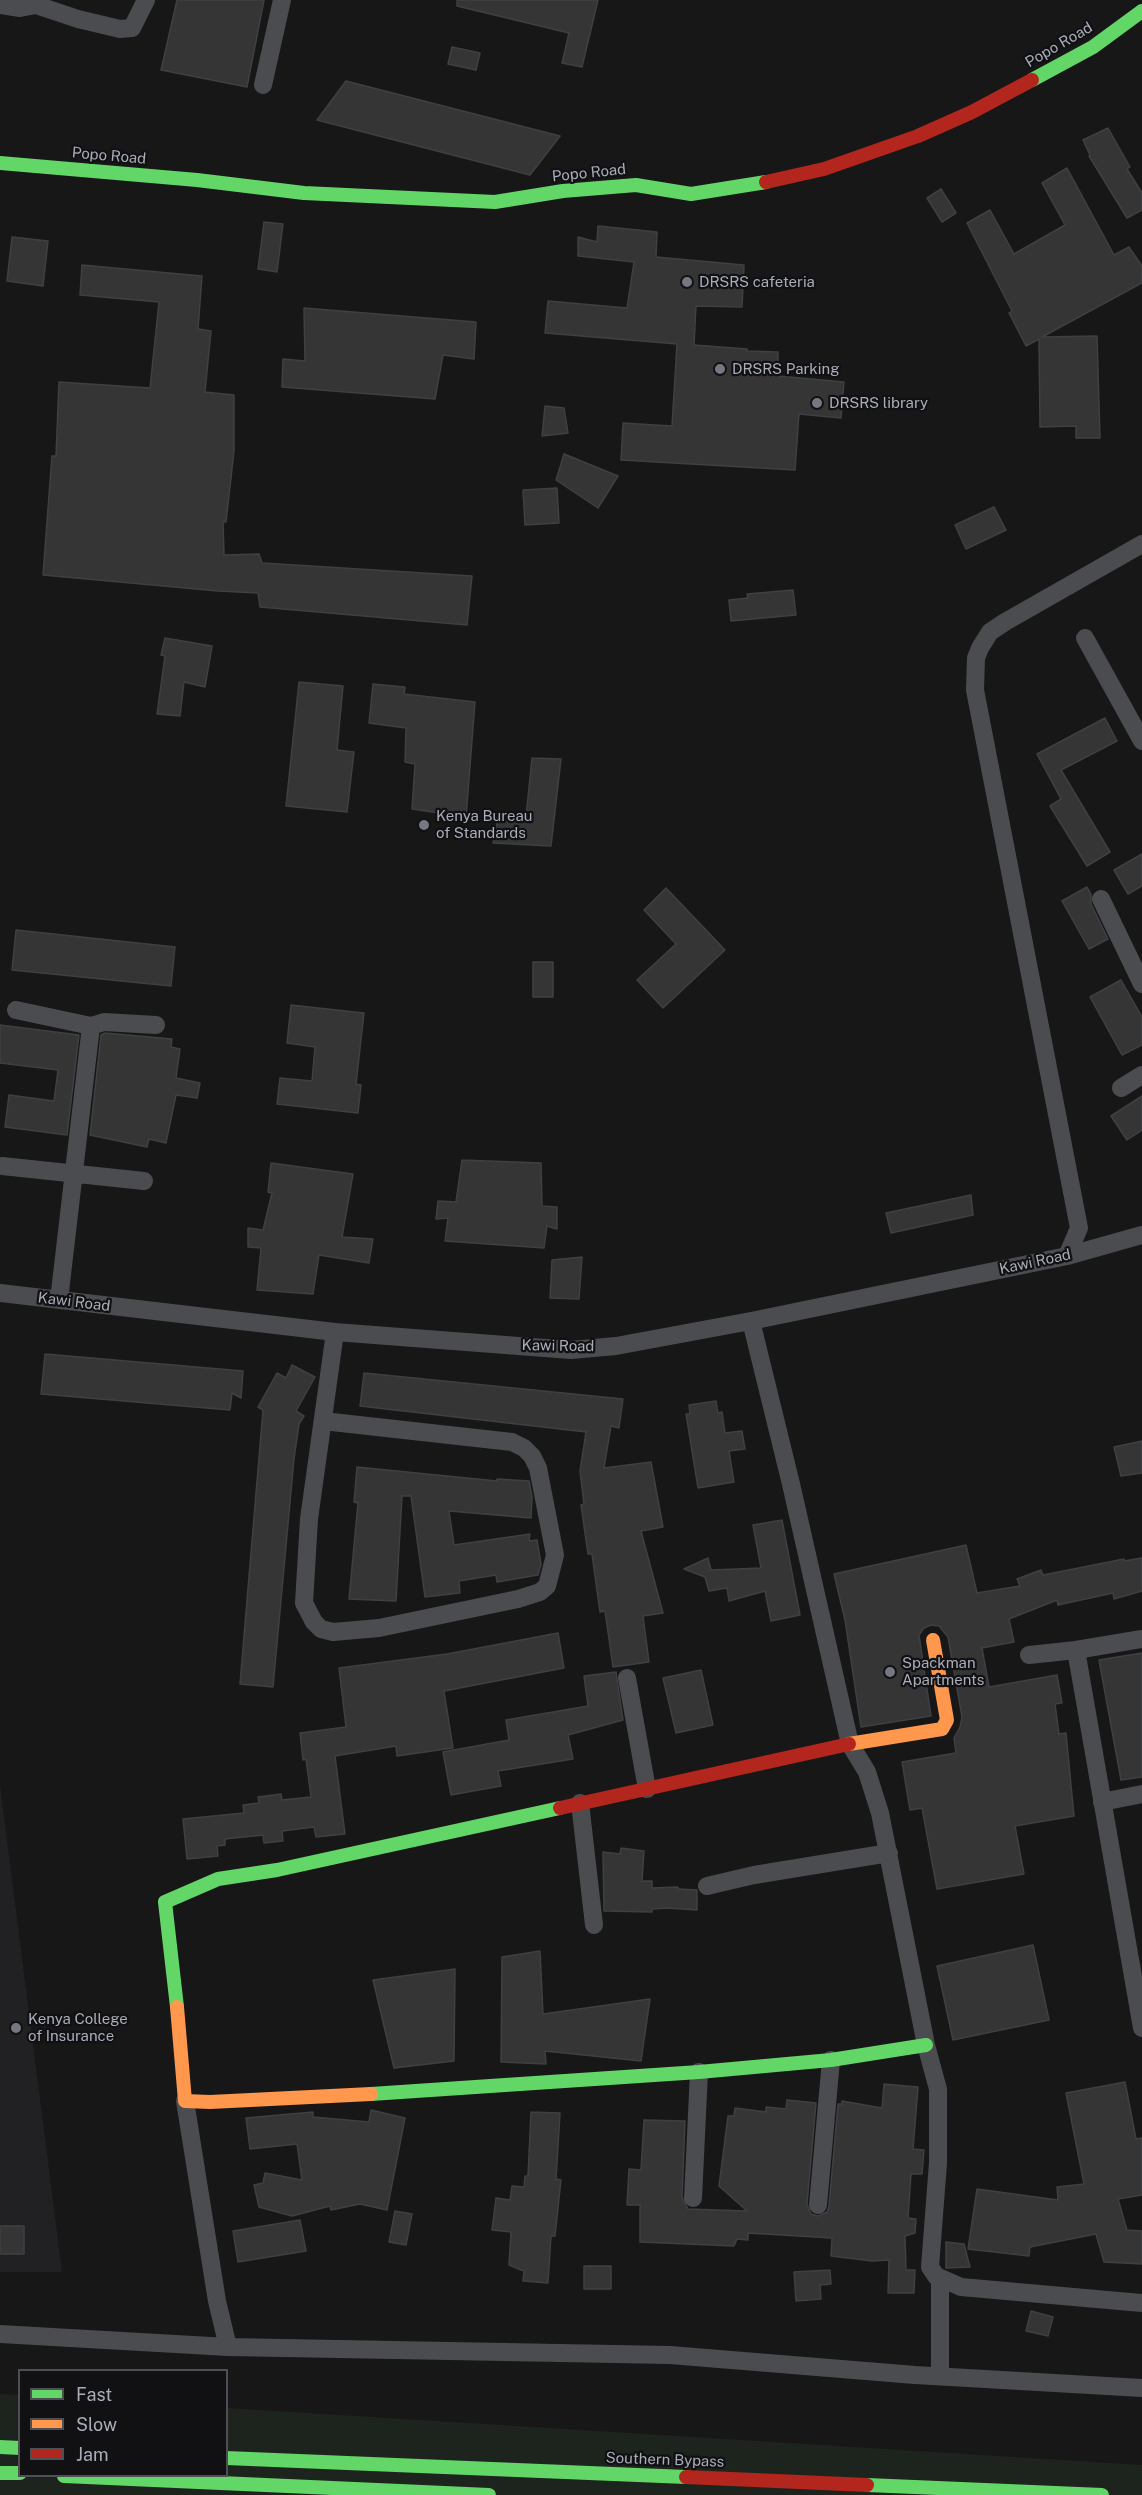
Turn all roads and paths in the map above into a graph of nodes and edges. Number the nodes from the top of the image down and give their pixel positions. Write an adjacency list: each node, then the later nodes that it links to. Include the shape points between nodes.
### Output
1 (146, 0): 3 (street, via 132,28 120,29 78,19)
2 (282, 0): 6 (street)
3 (36, 2): 4 (street, via 20,8)
4 (0, 5)
5 (1142, 11): 7 (main road, Popo Road, via 1093,47 972,112 918,136 825,169 691,194 636,184 495,202 419,200 304,193)
6 (263, 85)
7 (0, 163)
8 (1142, 544): 22 (street, via 990,632 976,658 977,700 1078,1228)
9 (1084, 638): 10 (street)
10 (1142, 741)
11 (1101, 899): 12 (street)
12 (1142, 984)
13 (16, 1010): 15 (street)
14 (156, 1025): 15 (street, via 104,1022)
15 (92, 1026): 19 (street)
16 (1142, 1075): 17 (street)
17 (1121, 1088)
18 (2, 1166): 19 (street)
19 (75, 1173): 20 (street); 24 (street)
20 (144, 1181)
21 (1142, 1235): 22 (street, Kawi Road)
22 (1067, 1256): 25 (street, Kawi Road)
23 (0, 1293): 24 (street, Kawi Road)
24 (59, 1300): 26 (street, Kawi Road)
25 (751, 1321): 26 (street, Kawi Road, via 616,1346 571,1350); 33 (street)
26 (335, 1332): 27 (street)
27 (323, 1421): 27 (street, via 304,1586 304,1603 321,1629 346,1632 379,1628 518,1599 547,1586 555,1555 538,1468 524,1448 512,1443)
28 (1142, 1639): 30 (street)
29 (933, 1640): 33 (main road, via 947,1720 942,1729)
30 (1076, 1650): 31 (street); 36 (street)
31 (1029, 1655)
32 (627, 1678): 34 (street)
33 (850, 1744): 34 (main road); 38 (street, via 867,1772)
34 (647, 1789): 37 (main road)
35 (1142, 1794): 36 (street)
36 (1102, 1802): 41 (street)
37 (580, 1803): 40 (street); 46 (main road, via 277,1870 218,1879 165,1902)
38 (889, 1853): 39 (street); 43 (street)
39 (707, 1886)
40 (594, 1925)
41 (1138, 1980): 42 (street)
42 (1142, 2028)
43 (926, 2045): 44 (main road); 49 (street, via 938,2089 938,2163 930,2267)
44 (831, 2060): 45 (main road); 48 (street)
45 (699, 2072): 46 (main road, via 367,2094); 47 (street)
46 (185, 2101): 52 (street)
47 (693, 2198)
48 (818, 2205)
49 (940, 2278): 50 (street, via 961,2287); 53 (street)
50 (1142, 2303)
51 (0, 2334): 52 (street)
52 (228, 2347): 53 (street, via 670,2355)
53 (940, 2376): 54 (street)
54 (1142, 2388)
55 (0, 2447): 56 (main road)
56 (18, 2448)
57 (228, 2458): 62 (main road, Southern Bypass)
58 (0, 2473): 59 (main road)
59 (18, 2474)
60 (106, 2477): 61 (main road)
61 (489, 2495)
62 (1102, 2495)

